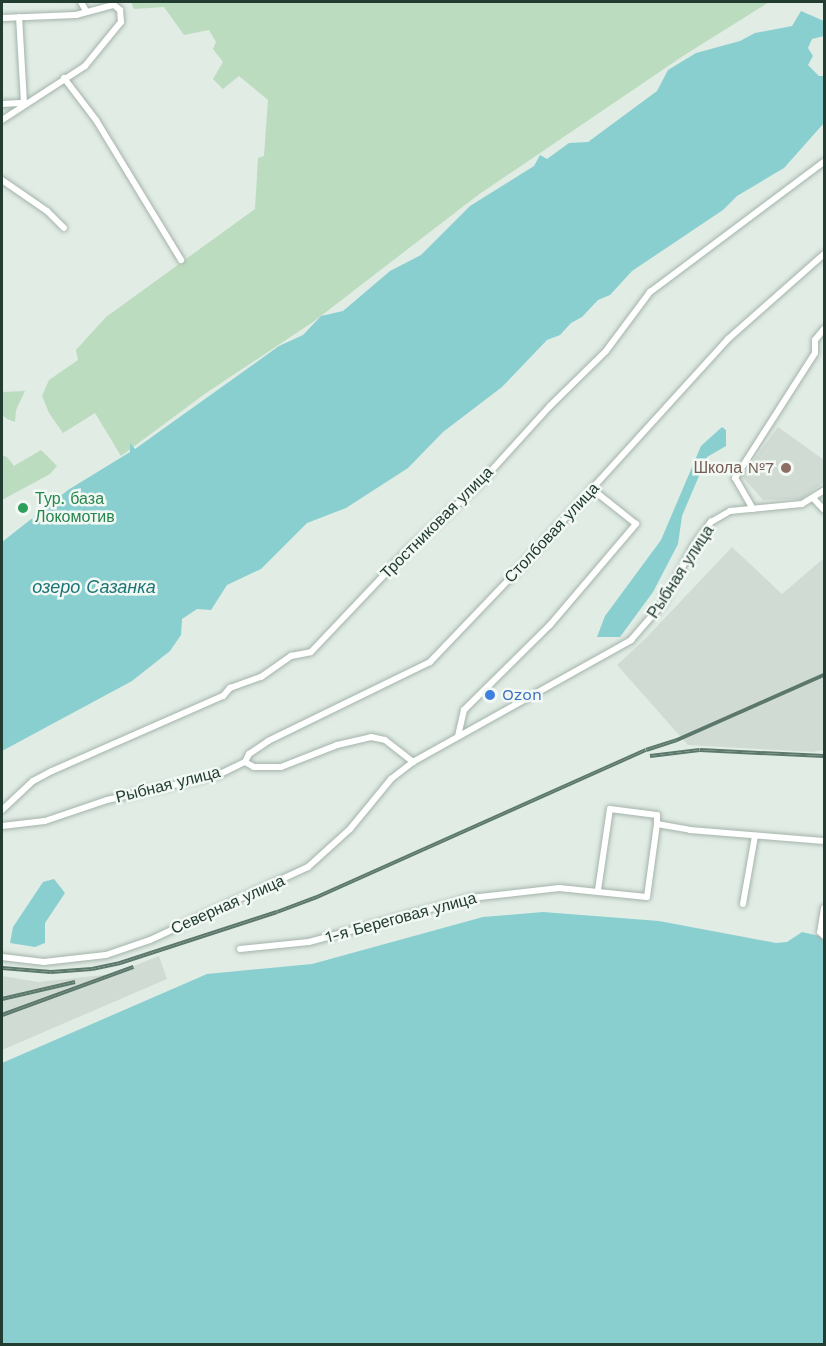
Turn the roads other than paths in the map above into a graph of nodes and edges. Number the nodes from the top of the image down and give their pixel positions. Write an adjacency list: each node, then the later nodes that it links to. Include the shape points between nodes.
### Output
1 (81, 2): 2 (street)
2 (86, 11): 3 (street, via 76,15); 5 (street, via 114,5 120,10 121,22 85,66)
3 (19, 17): 4 (street); 6 (street)
4 (2, 18)
5 (64, 78): 6 (street); 13 (street, via 96,120)
6 (24, 103): 7 (street); 8 (street)
7 (2, 104)
8 (2, 120)
9 (825, 162): 23 (street, Тростниковая улица, via 650,292 606,351 311,652 291,656 261,677 230,688 223,696 52,771 33,781)
10 (2, 180): 11 (street, via 47,211)
11 (64, 228)
12 (825, 254): 15 (street, Столбовая улица, via 728,339)
13 (181, 260)
14 (825, 329): 18 (street, via 815,340 815,353 735,478)
15 (592, 489): 20 (street, via 636,524 550,625 464,710); 21 (street, Столбовая улица, via 430,662 268,741 249,754)
16 (825, 490): 17 (street, Рыбная улица)
17 (813, 498): 18 (street, Рыбная улица, via 788,507); 19 (street)
18 (753, 509): 20 (street, Рыбная улица, via 730,512 711,522 663,603 631,640)
19 (825, 510)
20 (458, 736): 22 (street, Рыбная улица)
21 (245, 762): 22 (street, via 254,767 281,767 371,736 385,740); 25 (street, Рыбная улица, via 218,775 107,800 45,821)
22 (413, 762): 33 (street, Северная улица, via 391,779 335,845 281,882 150,940 105,955 44,962)
23 (2, 810)
24 (657, 824): 26 (street); 28 (street, 1-я Береговая улица, via 646,897); 28 (street, via 657,815 610,809)
25 (2, 826)
26 (755, 836): 27 (street); 29 (street)
27 (825, 841)
28 (598, 890): 32 (street, 1-я Береговая улица, via 549,889 471,898 309,942)
29 (743, 904)
30 (825, 908): 31 (street, via 820,932)
31 (825, 936)
32 (240, 949)
33 (2, 957)

